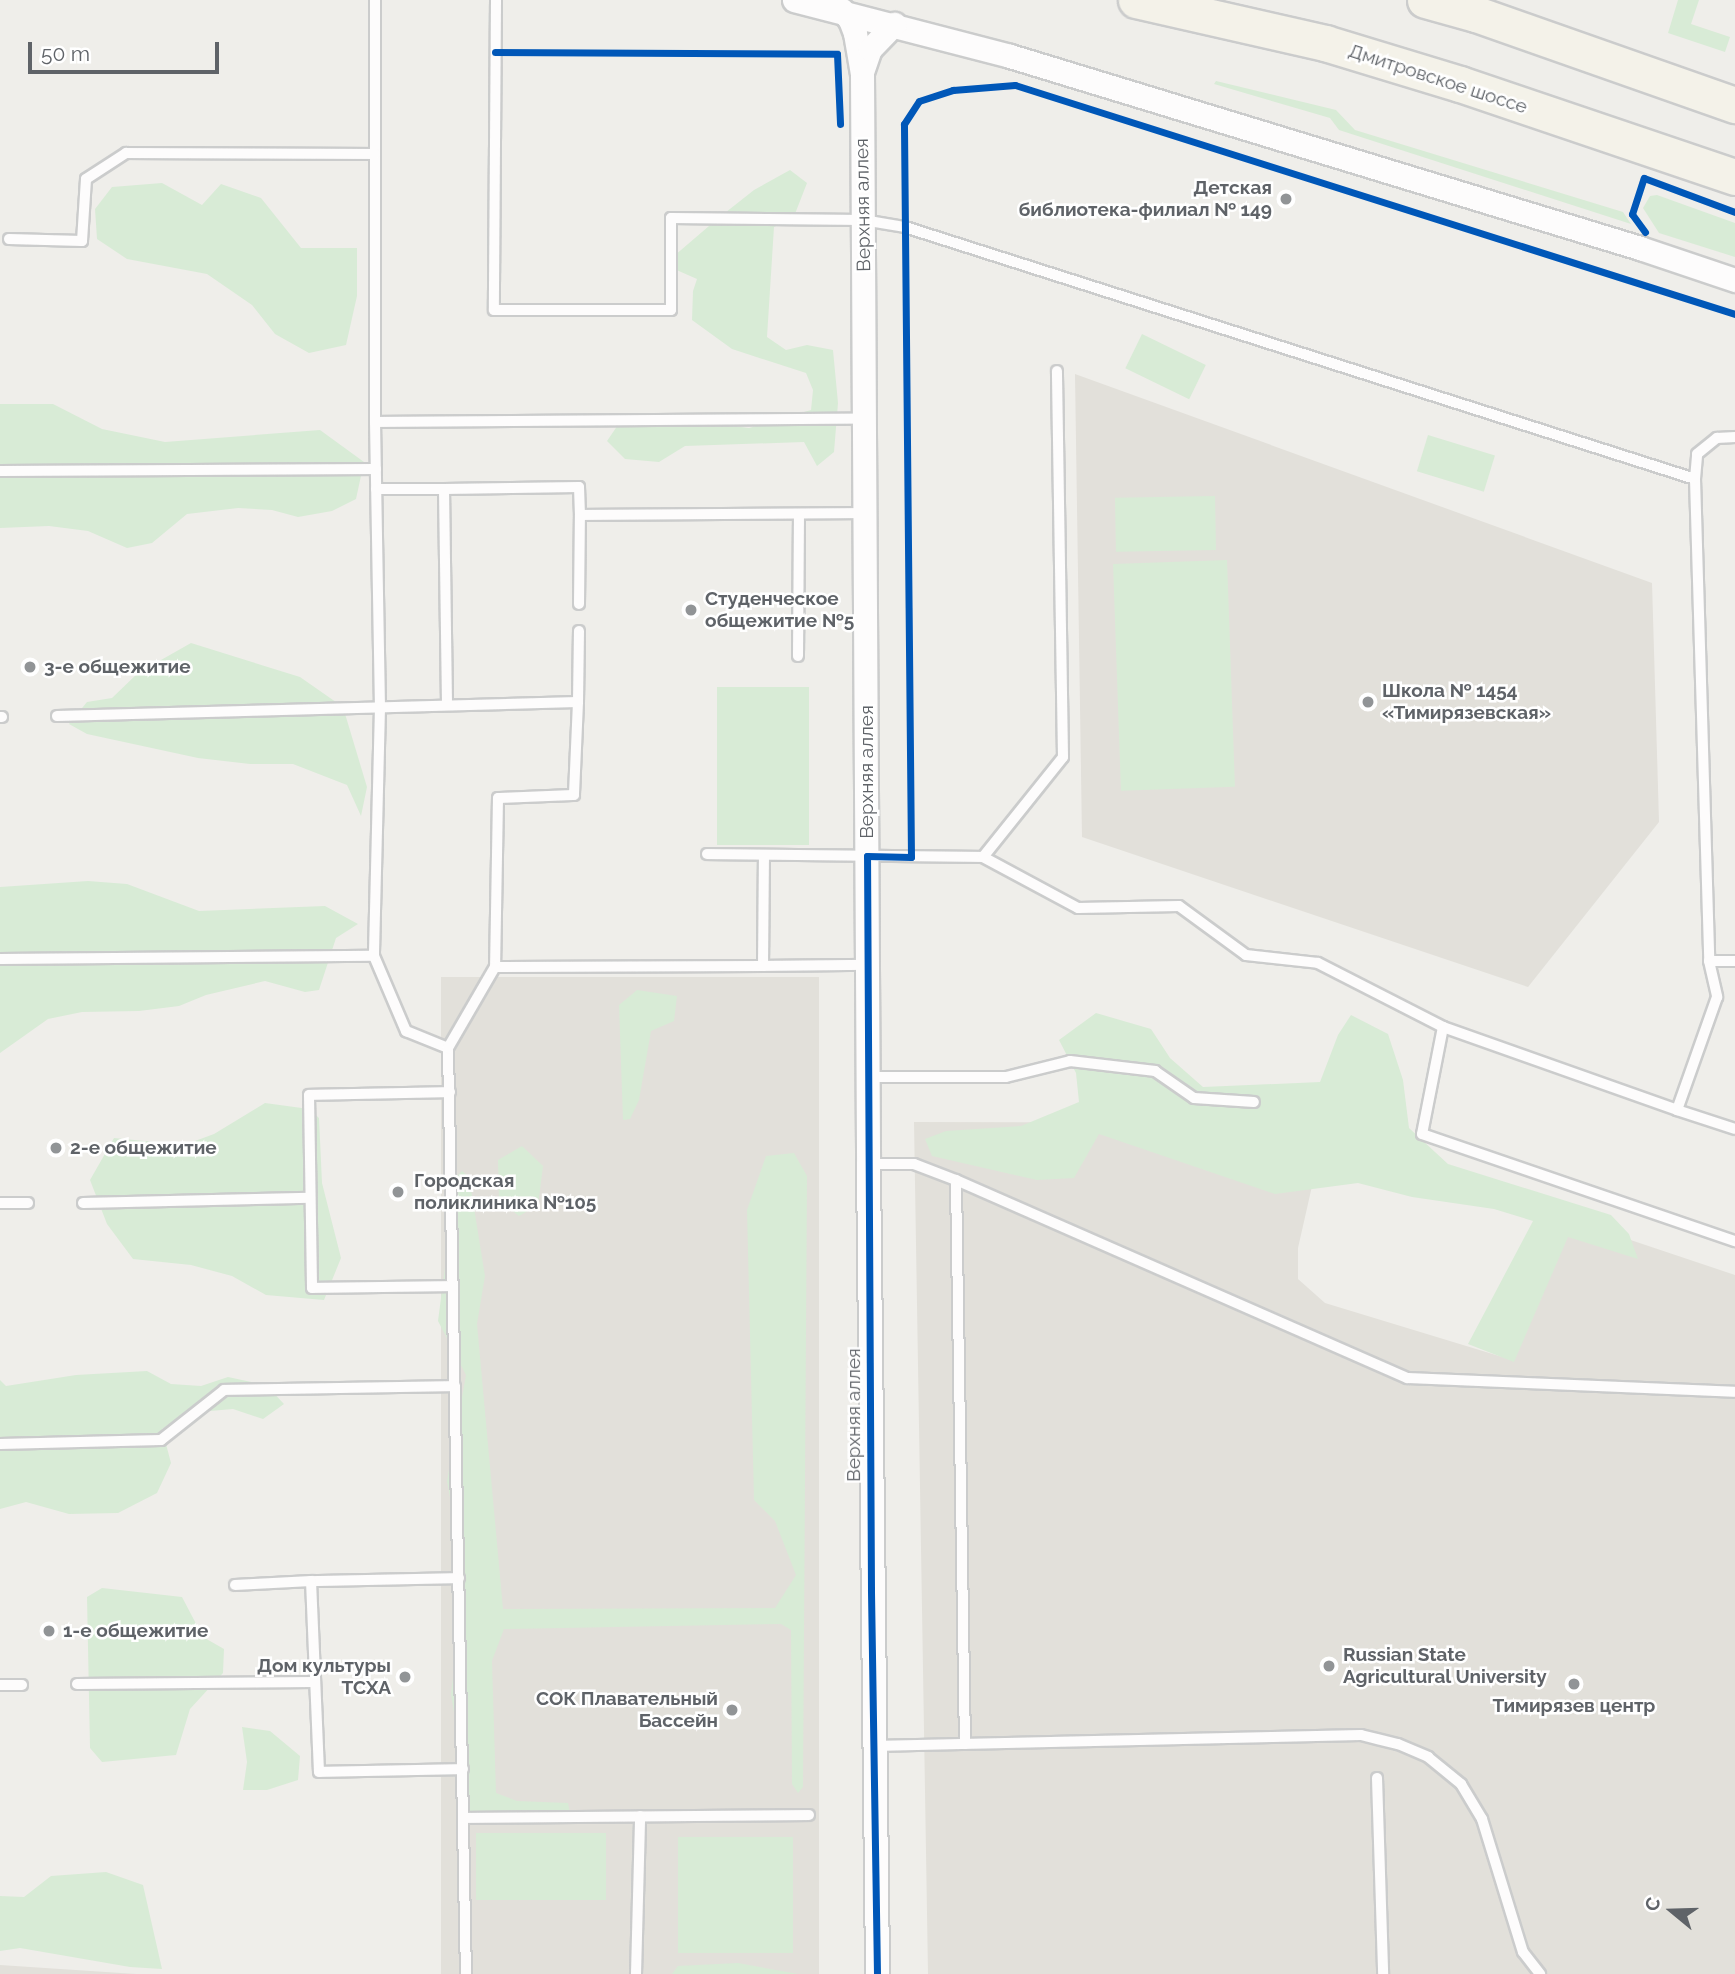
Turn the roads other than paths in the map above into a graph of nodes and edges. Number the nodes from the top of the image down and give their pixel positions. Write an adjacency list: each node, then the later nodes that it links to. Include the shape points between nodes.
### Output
1 (375, 0): 10 (lane)
2 (496, 0): 12 (lane, via 494,310 671,310 671,218)
3 (794, 0): 6 (street)
4 (1136, 0): 11 (main road, Дмитровское шоссе, via 1325,43)
5 (1425, 0): 9 (main road)
6 (842, 10): 7 (street); 8 (street, Верхняя аллея, via 855,33)
7 (894, 24): 8 (street, Верхняя аллея, via 870,49); 14 (street, via 1640,247)
8 (862, 74): 12 (street, Верхняя аллея)
9 (1735, 105)
10 (375, 154): 13 (lane, via 126,153 86,179 82,241); 17 (lane)
11 (1735, 177)
12 (863, 219): 16 (street, Верхняя аллея); 21 (lane, via 905,227)
13 (9, 239)
14 (1735, 280)
15 (1057, 371): 37 (lane, via 1063,757)
16 (865, 419): 17 (lane); 24 (street, Верхняя аллея)
17 (375, 422): 19 (lane)
18 (1735, 437): 21 (lane, via 1717,438 1697,454)
19 (376, 469): 20 (lane); 22 (lane)
20 (0, 471)
21 (1695, 479): 40 (lane)
22 (376, 489): 23 (lane); 32 (lane)
23 (444, 489): 26 (lane, via 579,487); 31 (lane)
24 (866, 513): 25 (lane); 36 (street, Верхняя аллея)
25 (799, 514): 26 (lane); 29 (lane)
26 (580, 515): 27 (lane)
27 (579, 604)
28 (579, 631): 30 (lane)
29 (798, 656)
30 (578, 702): 31 (lane); 44 (lane, via 574,795 498,798)
31 (447, 704): 32 (lane)
32 (380, 707): 33 (lane); 38 (lane)
33 (57, 716)
34 (707, 854): 35 (lane)
35 (764, 855): 36 (lane); 43 (lane)
36 (867, 856): 37 (lane); 42 (street, Верхняя аллея)
37 (983, 857): 45 (lane, via 1078,908 1180,906 1246,955 1318,963)
38 (374, 956): 39 (lane); 46 (lane, via 406,1031)
39 (0, 959)
40 (1709, 961): 41 (lane); 50 (lane, via 1717,997)
41 (1735, 961)
42 (867, 965): 43 (lane); 47 (street, Верхняя аллея)
43 (764, 966): 44 (lane)
44 (495, 967): 46 (lane)
45 (1443, 1027): 50 (lane); 58 (lane, via 1422,1134)
46 (448, 1048): 48 (lane)
47 (867, 1077): 49 (lane, via 1006,1077 1070,1060 1155,1071 1194,1098); 52 (street, Верхняя аллея)
48 (450, 1092): 54 (lane, via 309,1095); 59 (lane)
49 (1254, 1102)
50 (1678, 1110): 51 (lane)
51 (1735, 1129)
52 (868, 1164): 53 (lane, via 914,1164); 71 (street, Верхняя аллея)
53 (956, 1180): 61 (lane, via 1407,1378); 70 (lane)
54 (310, 1198): 57 (lane); 59 (lane, via 312,1288)
55 (0, 1203): 56 (lane)
56 (28, 1203)
57 (83, 1203)
58 (1735, 1241)
59 (453, 1286): 60 (lane)
60 (455, 1386): 62 (lane, via 224,1391 161,1440); 63 (lane)
61 (1735, 1392)
62 (0, 1444)
63 (459, 1578): 64 (lane); 72 (lane)
64 (311, 1581): 65 (lane); 66 (lane)
65 (234, 1585)
66 (314, 1682): 67 (lane); 72 (lane, via 320,1772)
67 (77, 1684)
68 (0, 1685): 69 (lane)
69 (22, 1685)
70 (965, 1744): 71 (lane); 81 (lane, via 1361,1735 1398,1744 1429,1757 1461,1784 1482,1819 1523,1952)
71 (873, 1746): 79 (street, Верхняя аллея)
72 (463, 1769): 76 (lane)
73 (1377, 1778): 80 (lane)
74 (809, 1815): 75 (lane)
75 (640, 1816): 76 (lane); 78 (lane)
76 (463, 1818): 77 (lane)
77 (466, 1974)
78 (636, 1974)
79 (877, 1974)
80 (1383, 1974)
81 (1540, 1974)

